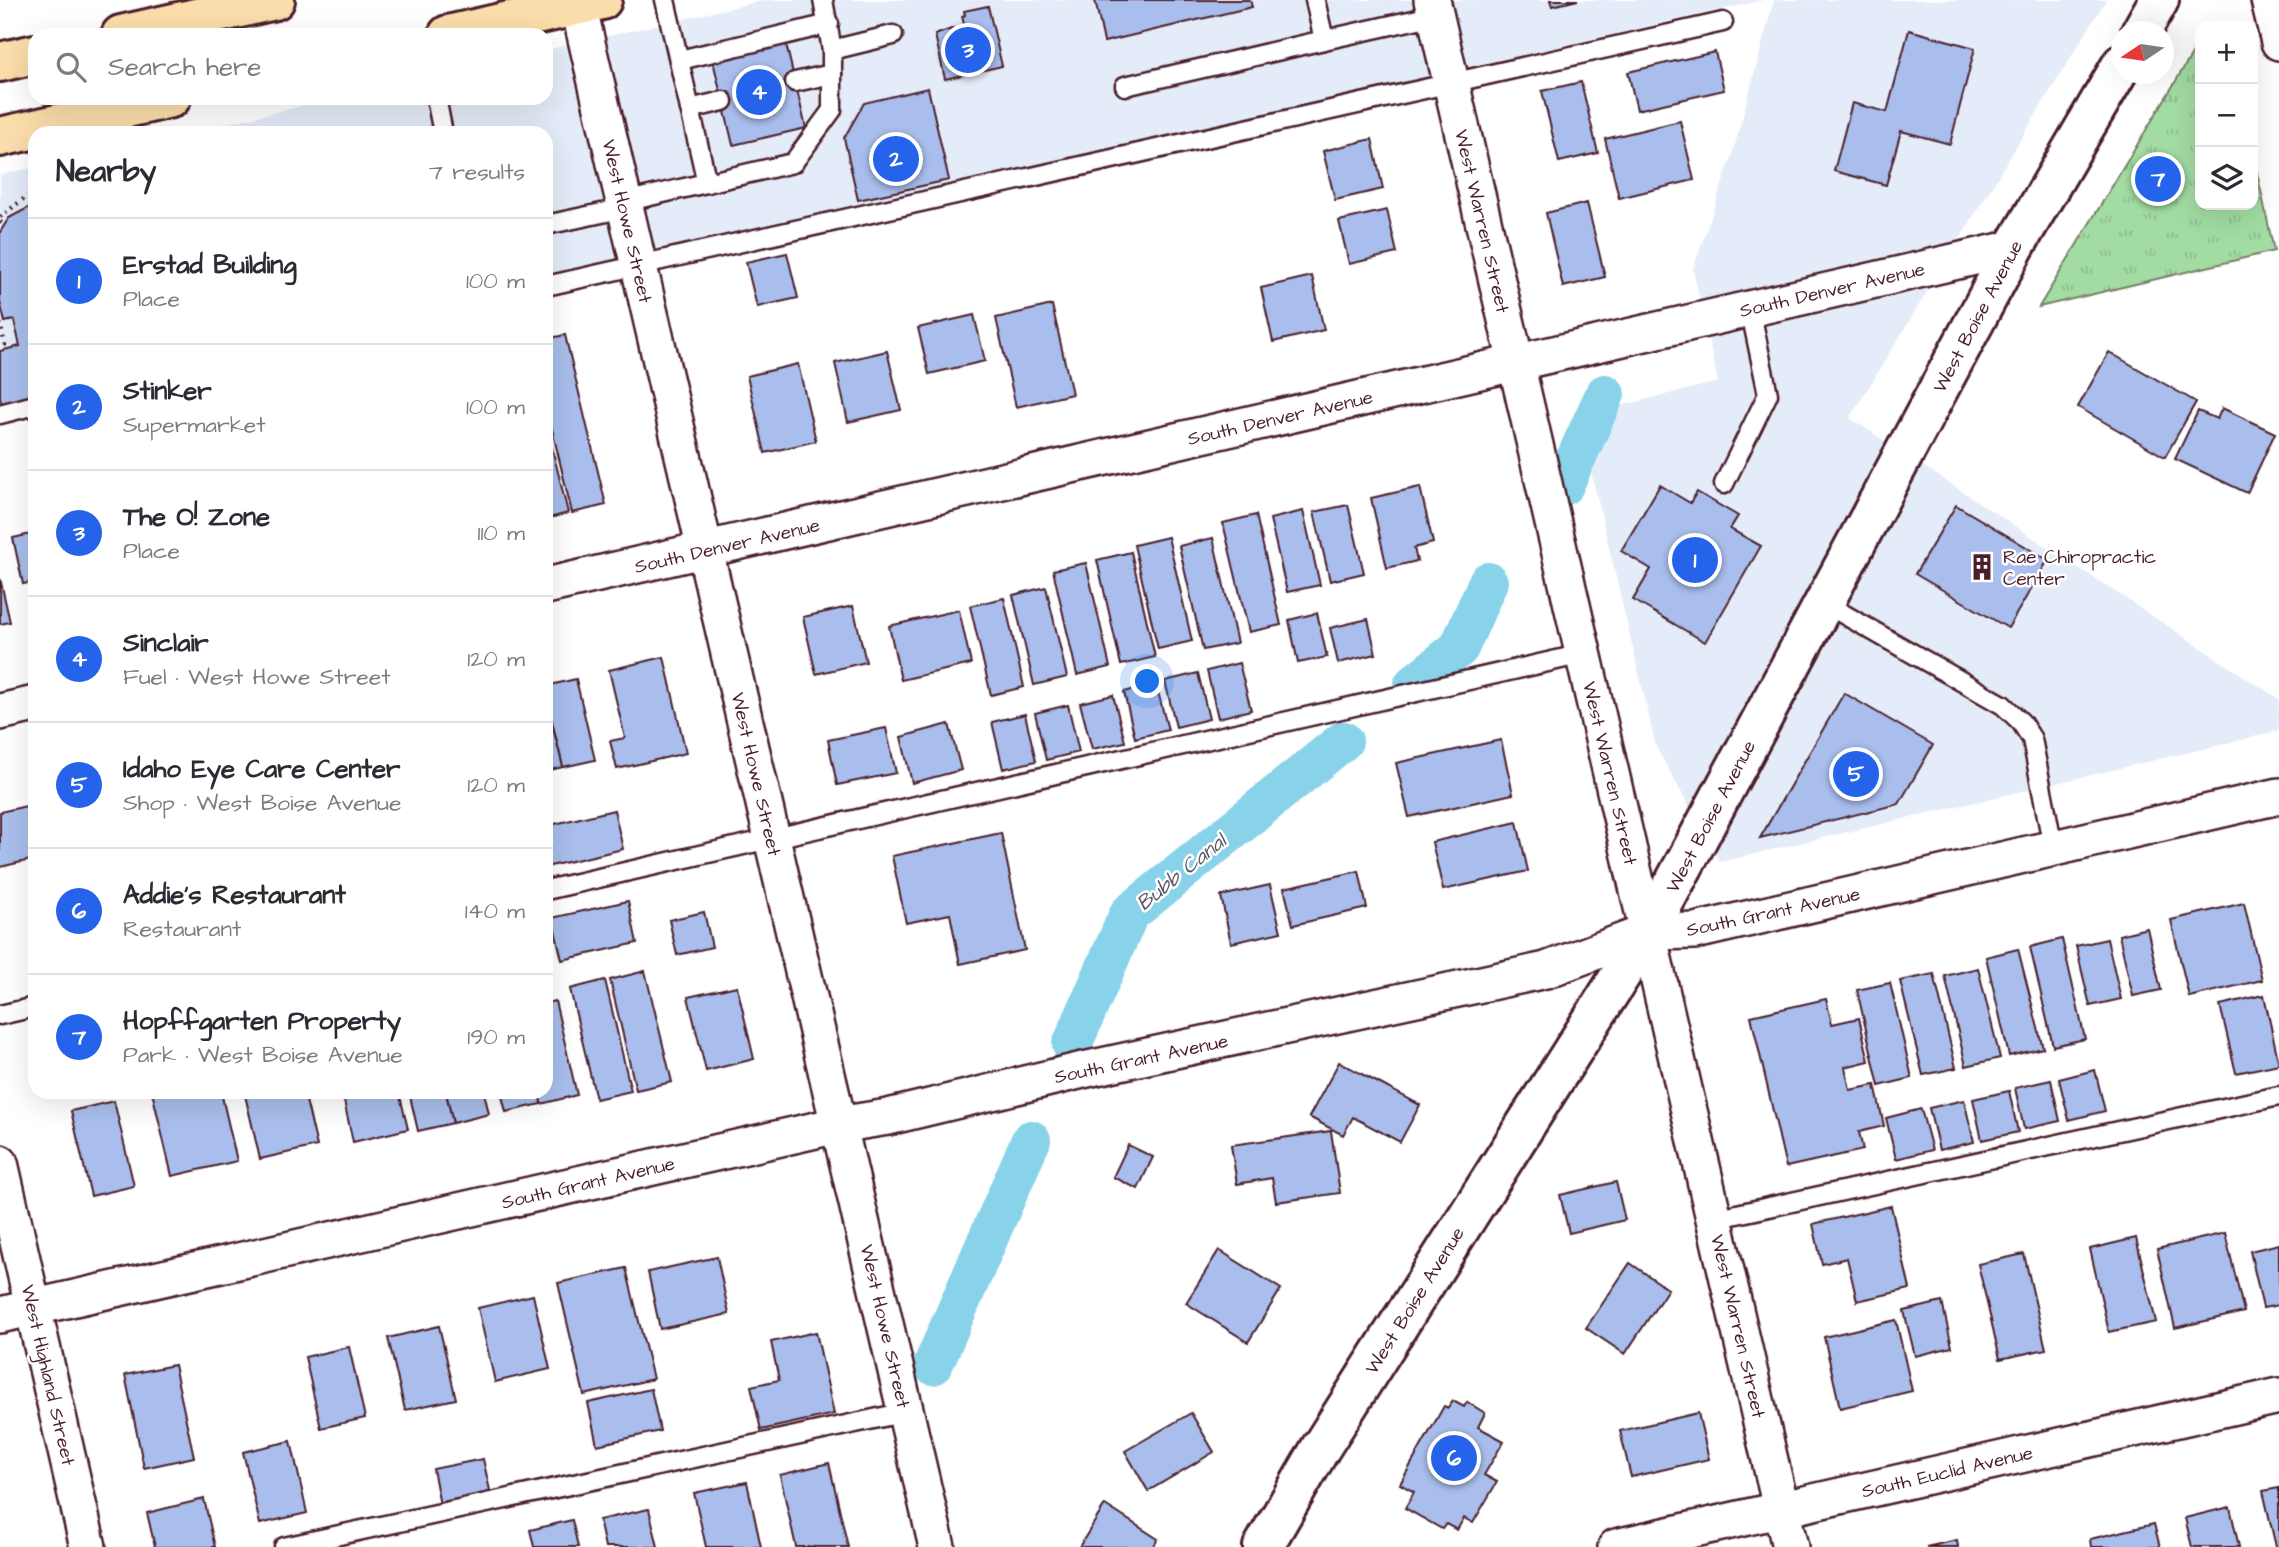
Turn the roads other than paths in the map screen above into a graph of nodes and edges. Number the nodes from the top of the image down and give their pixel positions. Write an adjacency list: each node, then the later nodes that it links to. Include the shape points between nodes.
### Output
1 (275, 0): 12 (main road)
2 (665, 0): 19 (lane)
3 (823, 0): 11 (lane)
4 (1315, 0): 15 (lane)
5 (2159, 0): 9 (street)
6 (2269, 0): 16 (street)
7 (586, 2): 13 (main road); 35 (street, West Howe Street)
8 (1434, 7): 15 (lane); 24 (street, West Warren Street)
9 (2147, 21)
10 (1723, 22): 24 (lane)
11 (829, 24): 17 (lane); 19 (lane)
12 (152, 28)
13 (477, 28)
14 (892, 35): 17 (lane)
15 (1324, 40): 25 (lane)
16 (2279, 42)
17 (831, 50): 21 (lane)
18 (28, 56): 20 (main road)
19 (680, 60): 29 (lane)
20 (0, 62)
21 (832, 74): 22 (lane); 34 (lane, via 832,110 793,163)
22 (795, 82)
23 (2111, 83): 37 (street, West Boise Avenue)
24 (1452, 85): 38 (lane); 41 (street, West Warren Street)
25 (1125, 86)
26 (723, 101): 29 (lane)
27 (150, 105): 30 (main road)
28 (437, 105): 31 (lane)
29 (690, 108): 34 (lane)
30 (64, 126)
31 (442, 126)
32 (28, 132): 33 (main road)
33 (0, 137)
34 (707, 183): 35 (lane)
35 (624, 205): 36 (lane); 38 (street, West Howe Street)
36 (553, 223)
37 (2014, 248): 40 (street, South Denver Avenue); 47 (street, West Boise Avenue)
38 (638, 265): 39 (lane); 45 (street, West Howe Street)
39 (553, 284)
40 (1750, 308): 41 (street, South Denver Avenue); 44 (lane, via 1768,394)
41 (1516, 362): 45 (street, South Denver Avenue); 48 (street, West Warren Street)
42 (28, 407): 43 (lane)
43 (0, 414)
44 (1724, 484)
45 (705, 550): 46 (street, South Denver Avenue); 52 (street, West Howe Street)
46 (553, 584)
47 (1824, 603): 53 (lane, via 2003,705 2021,722 2032,739); 55 (street, West Boise Avenue)
48 (1583, 654): 52 (lane); 55 (street, West Warren Street)
49 (28, 706): 50 (street)
50 (0, 712)
51 (2279, 796): 53 (street, South Grant Avenue)
52 (772, 839): 54 (lane); 59 (street, West Howe Street)
53 (2053, 847): 55 (street, South Grant Avenue, via 1695,931)
54 (553, 888)
55 (1648, 932): 59 (street, South Grant Avenue, via 1546,970); 61 (street, West Warren Street); 70 (street, West Boise Avenue, via 1327,1437)
56 (28, 1009): 57 (lane)
57 (0, 1015)
58 (2279, 1096): 61 (lane)
59 (838, 1125): 62 (street, South Grant Avenue); 65 (street, West Howe Street)
60 (0, 1163): 62 (street, West Highland Street)
61 (1714, 1219): 66 (street, West Warren Street)
62 (34, 1307): 63 (street, South Grant Avenue); 67 (street, West Highland Street)
63 (0, 1315)
64 (2279, 1396): 66 (street, South Euclid Avenue)
65 (906, 1412): 68 (lane); 69 (street, West Howe Street)
66 (1782, 1509): 71 (street, South Euclid Avenue); 72 (street, West Warren Street)
67 (88, 1547)
68 (284, 1547)
69 (937, 1547)
70 (1263, 1547)
71 (1616, 1547)
72 (1790, 1547)

